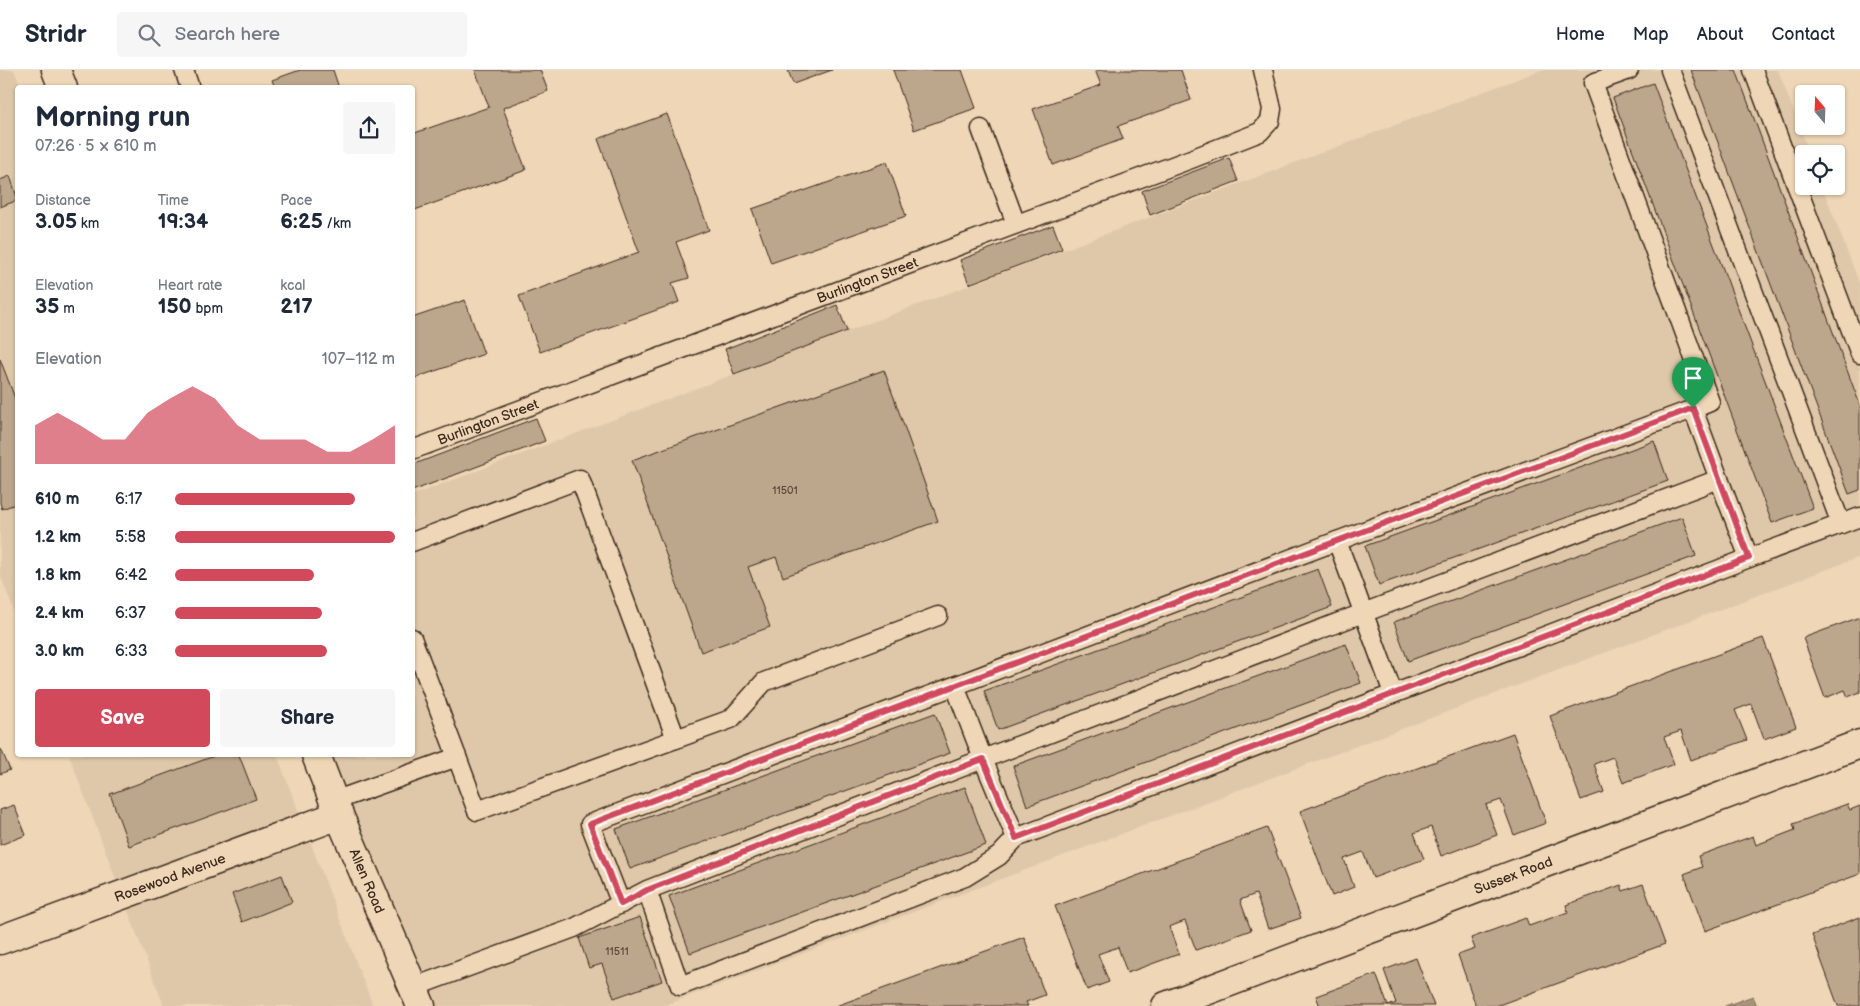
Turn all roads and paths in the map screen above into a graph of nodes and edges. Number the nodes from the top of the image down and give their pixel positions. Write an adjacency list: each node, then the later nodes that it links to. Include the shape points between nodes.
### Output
1 (184, 70): 6 (lane)
2 (1262, 70): 8 (lane, Burlington Street, via 1272,109 1270,121 1260,132)
3 (1629, 70): 10 (lane, via 1593,83 1710,402)
4 (1670, 70): 14 (lane)
5 (1753, 70): 9 (lane)
6 (189, 85)
7 (980, 128): 8 (lane)
8 (1016, 224): 11 (lane, Burlington Street)
9 (1860, 354)
10 (1693, 408): 12 (lane); 16 (lane)
11 (415, 449)
12 (1719, 479): 17 (lane); 18 (lane)
13 (1860, 517): 14 (lane)
14 (1842, 524): 17 (lane)
15 (415, 541): 23 (lane, via 580,479)
16 (1337, 541): 18 (lane); 21 (lane)
17 (1749, 558): 22 (lane)
18 (1363, 613): 22 (lane); 27 (lane)
19 (938, 616): 23 (lane, via 764,682 731,719)
20 (415, 646): 26 (lane)
21 (956, 686): 27 (lane); 31 (lane, via 590,824)
22 (1393, 694): 29 (lane)
23 (676, 739): 26 (lane, via 477,811)
24 (1860, 744): 34 (street, Sussex Road)
25 (317, 757): 28 (street, Allen Road)
26 (457, 757): 28 (lane)
27 (983, 759): 29 (lane); 30 (lane)
28 (336, 808): 32 (street, Rosewood Avenue); 33 (street, Allen Road)
29 (1016, 838): 30 (lane, via 1000,856 965,877 680,986)
30 (647, 890): 31 (lane)
31 (621, 904): 33 (lane)
32 (0, 940)
33 (418, 997)
34 (1166, 1006)

